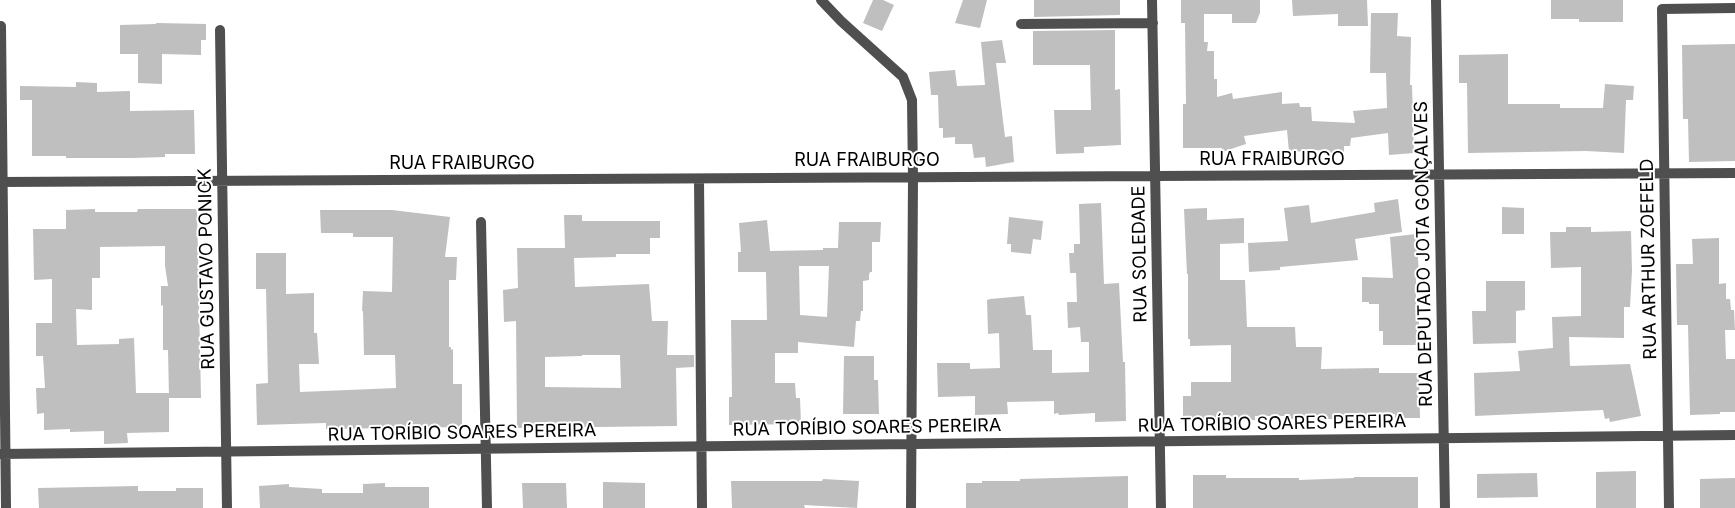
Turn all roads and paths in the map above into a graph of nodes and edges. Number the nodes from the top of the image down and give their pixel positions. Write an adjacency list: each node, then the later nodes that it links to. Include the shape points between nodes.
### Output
1 (821, 0): 13 (street, via 903,77 912,100)
2 (1152, 0): 5 (street, RUA SOLEDADE)
3 (1436, 0): 11 (street, RUA DEPUTADO JOTA GONÇALVES)
4 (1735, 8): 10 (street, RUA ARTHUR ZOEFELD, via 1662,9)
5 (1153, 23): 6 (street); 12 (street, RUA SOLEDADE)
6 (1021, 24)
7 (1, 26): 16 (street)
8 (220, 30): 15 (street, RUA GUSTAVO PONICK)
9 (1735, 173): 10 (street, RUA FRAIBURGO)
10 (1664, 174): 11 (street, RUA FRAIBURGO); 19 (street, RUA ARTHUR ZOEFELD)
11 (1439, 175): 12 (street, RUA FRAIBURGO); 20 (street, RUA DEPUTADO JOTA GONÇALVES)
12 (1155, 176): 13 (street, RUA FRAIBURGO); 21 (street, RUA SOLEDADE)
13 (913, 177): 14 (street, RUA FRAIBURGO); 22 (street)
14 (699, 179): 15 (street, RUA FRAIBURGO); 23 (street)
15 (222, 181): 16 (street, RUA FRAIBURGO); 25 (street, RUA GUSTAVO PONICK)
16 (1, 182): 26 (street)
17 (481, 222): 24 (street)
18 (1735, 435): 19 (street, RUA TORÍBIO SOARES PEREIRA)
19 (1668, 436): 20 (street, RUA TORÍBIO SOARES PEREIRA); 34 (street, RUA ARTHUR ZOEFELD)
20 (1444, 438): 21 (street, RUA TORÍBIO SOARES PEREIRA); 33 (street, RUA DEPUTADO JOTA GONÇALVES)
21 (1160, 441): 22 (street, RUA TORÍBIO SOARES PEREIRA); 32 (street, RUA SOLEDADE)
22 (912, 444): 23 (street, RUA TORÍBIO SOARES PEREIRA); 31 (street)
23 (702, 446): 24 (street, RUA TORÍBIO SOARES PEREIRA); 30 (street)
24 (486, 449): 25 (street, RUA TORÍBIO SOARES PEREIRA); 29 (street)
25 (226, 452): 26 (street, RUA TORÍBIO SOARES PEREIRA); 28 (street, RUA GUSTAVO PONICK)
26 (3, 454): 27 (street)
27 (6, 508)
28 (227, 508)
29 (487, 508)
30 (702, 508)
31 (911, 508)
32 (1160, 508)
33 (1445, 508)
34 (1669, 508)

